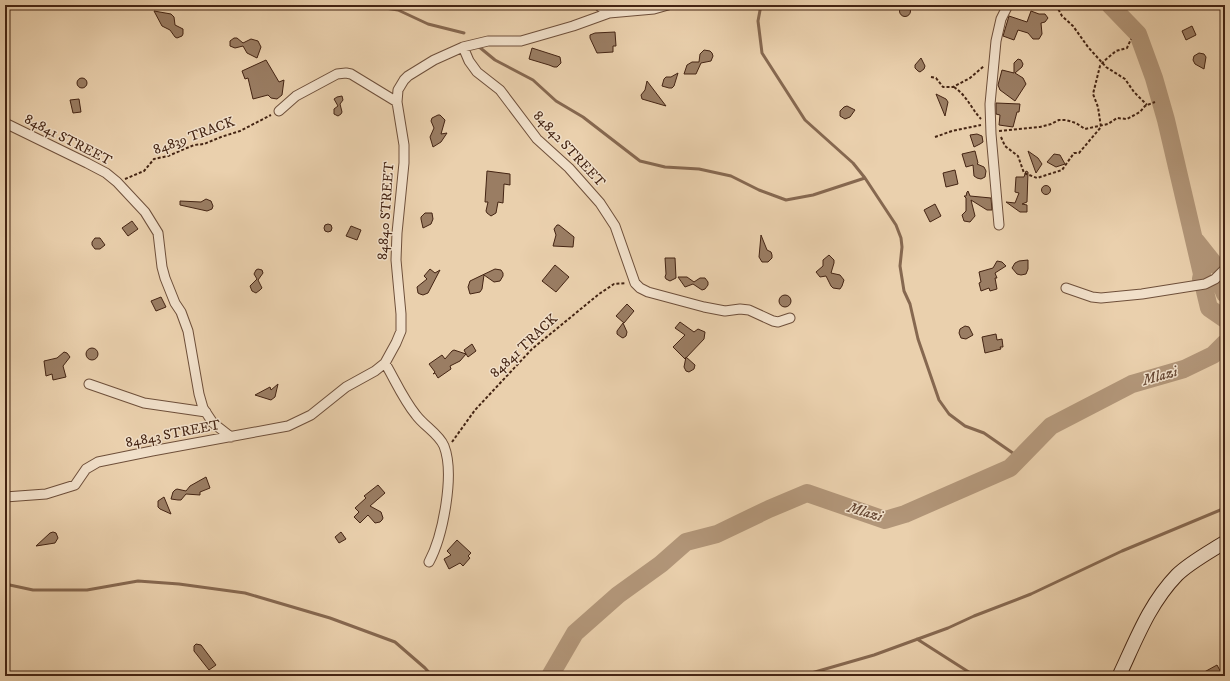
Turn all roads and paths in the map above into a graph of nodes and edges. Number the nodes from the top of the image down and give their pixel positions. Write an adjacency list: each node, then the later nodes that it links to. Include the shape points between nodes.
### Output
1 (598, 5): 5 (street)
2 (668, 5): 5 (street, 84840 STREET, via 654,9)
3 (1008, 5): 8 (street, via 999,28)
4 (1056, 5): 9 (path, via 1062,16)
5 (609, 13): 7 (street, 84840 STREET, via 521,41 482,42)
6 (1131, 39): 9 (path, via 1127,48 1116,51)
7 (463, 47): 12 (street, 84840 STREET, via 434,60 408,76 398,90); 23 (street, 84842 STREET, via 477,72 500,90 537,139 569,168 600,203 615,226)
8 (994, 57): 11 (path, via 970,78); 18 (street)
9 (1102, 63): 14 (path, via 1125,79); 17 (path, via 1093,94 1098,107)
10 (931, 76): 11 (path, via 943,87)
11 (954, 87): 18 (path, via 964,94 974,112)
12 (397, 102): 15 (street, via 346,73 337,74 306,90); 26 (street, 84840 STREET, via 404,145 396,260 401,314 400,331)
13 (1155, 102): 14 (path)
14 (1147, 105): 17 (path, via 1127,119 1117,118 1108,124)
15 (279, 111): 20 (path, 84839 TRACK, via 240,131 154,159 144,171)
16 (5, 123): 20 (street, 84841 STREET, via 106,173)
17 (1100, 125): 17 (path, via 1085,129 1076,123 1059,120 1040,127 996,131 1005,146 1018,156 1024,173 1038,178 1062,170 1074,153 1079,153 1090,141)
18 (990, 130): 19 (path, via 984,125); 21 (street)
19 (935, 137)
20 (117, 182): 29 (street, 84841 STREET, via 145,212 158,233 162,267 188,331 199,394)
21 (999, 225)
22 (1225, 269): 24 (street, via 1205,284 1116,297 1092,297)
23 (635, 283): 25 (street, via 648,292 704,307 726,311 749,310 778,322); 31 (path, 84841 TRACK, via 614,284 532,349 474,410)
24 (1066, 288)
25 (790, 318)
26 (385, 363): 28 (street, 84840 STREET); 31 (street, via 415,415 440,438)
27 (89, 384): 29 (street, via 144,403)
28 (346, 387): 30 (street, 84843 STREET, via 310,414 288,426)
29 (206, 412): 30 (street, 84841 STREET, via 213,423)
30 (231, 437): 32 (street, 84843 STREET, via 98,462 86,469 75,485 46,494)
31 (446, 451): 34 (street, via 449,471 442,525 434,554)
32 (5, 497)
33 (1225, 542): 35 (street, via 1178,574 1161,594 1135,638)
34 (429, 562)
35 (1119, 676)

